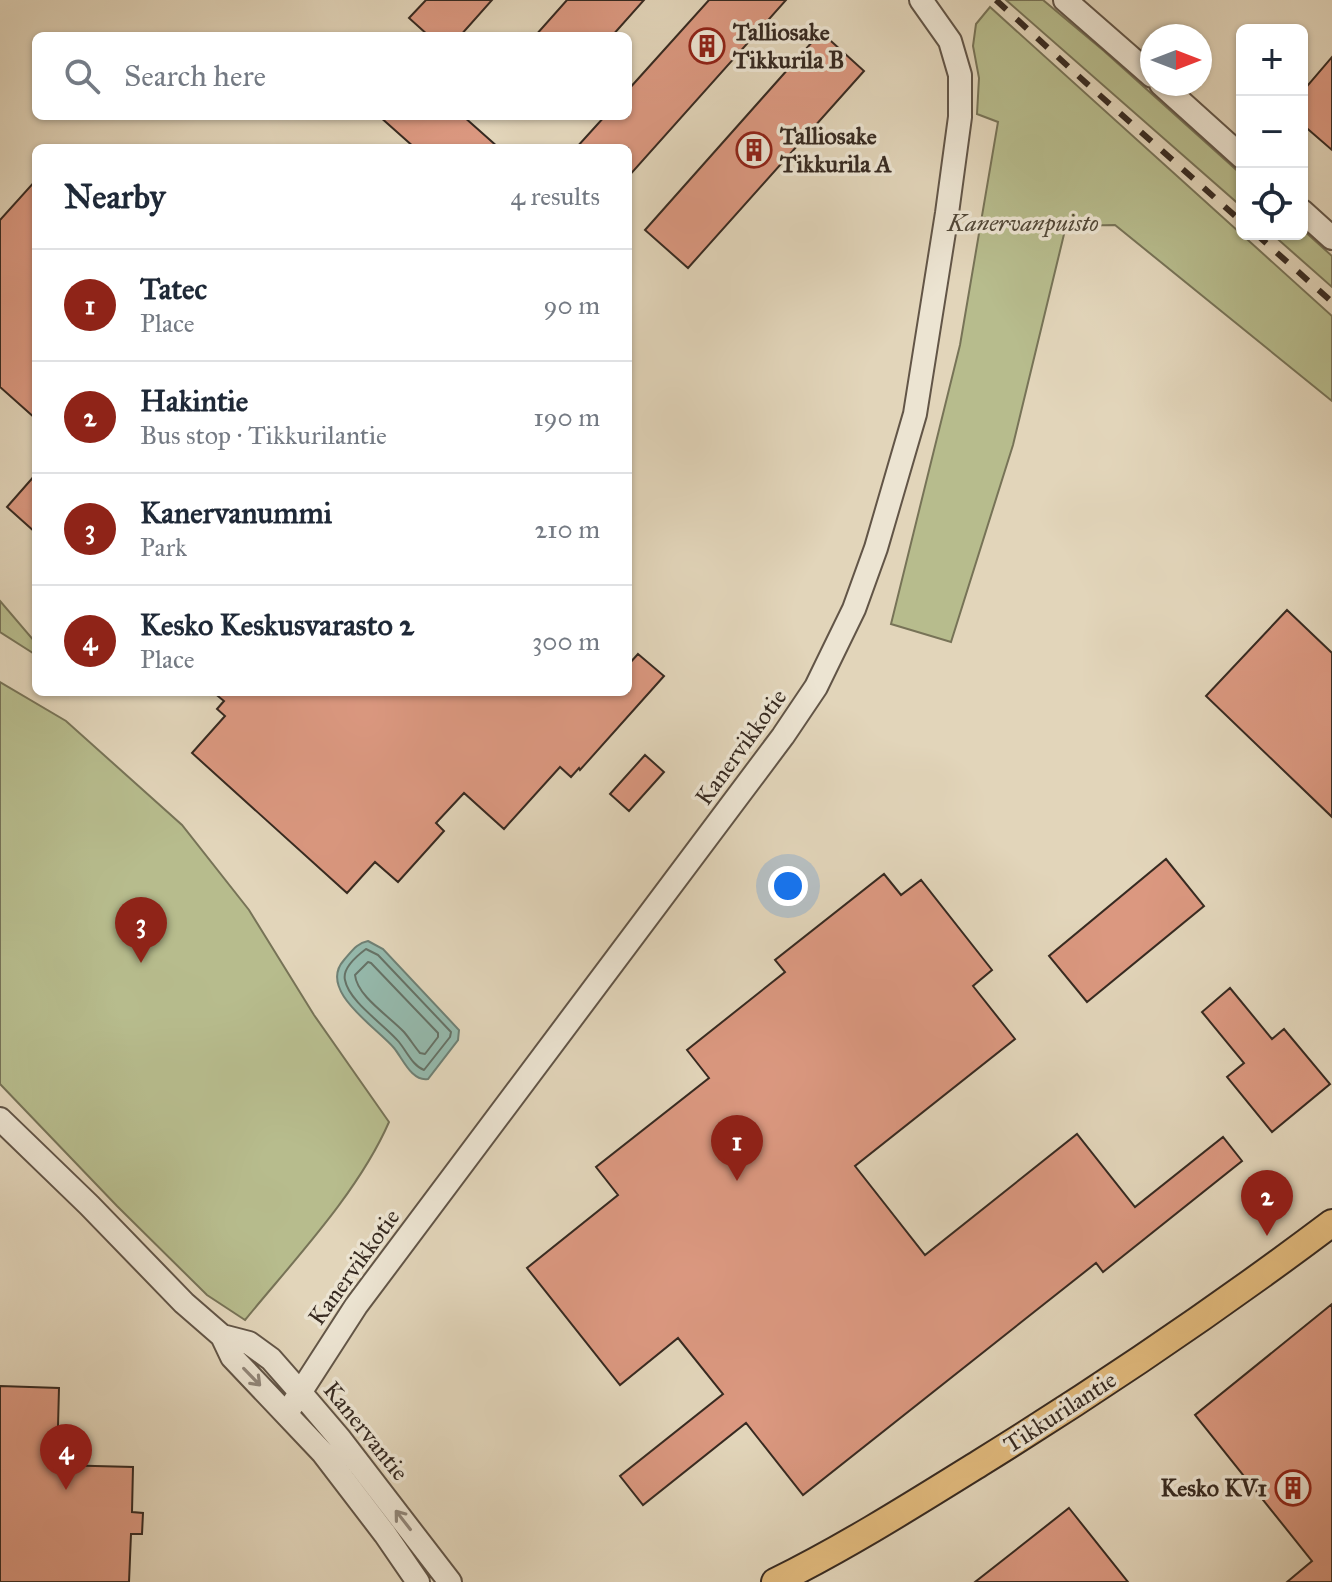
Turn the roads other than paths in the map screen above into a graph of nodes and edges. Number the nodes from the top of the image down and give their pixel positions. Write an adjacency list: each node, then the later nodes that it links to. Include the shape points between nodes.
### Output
1 (1065, 0): 3 (street)
2 (926, 1): 11 (street, Kanervikkotie, via 950,41 960,75 960,117 915,414 849,620 816,687 783,736 365,1294)
3 (1140, 66)
4 (1174, 96): 5 (street)
5 (1236, 152)
6 (1308, 216): 7 (street)
7 (1332, 238)
8 (0, 1119): 10 (street, Kanervantie)
9 (1332, 1223): 15 (main road, Tikkurilantie, via 1092,1393 918,1502)
10 (222, 1336): 11 (street, Kanervantie, via 249,1343); 12 (street, Kanervantie, one-way to 12, via 232,1357)
11 (300, 1392): 12 (street, Kanervikkotie); 14 (street, Kanervantie, one-way to 11)
12 (287, 1413): 13 (street, Kanervantie)
13 (418, 1582)
14 (450, 1582)
15 (775, 1582)

